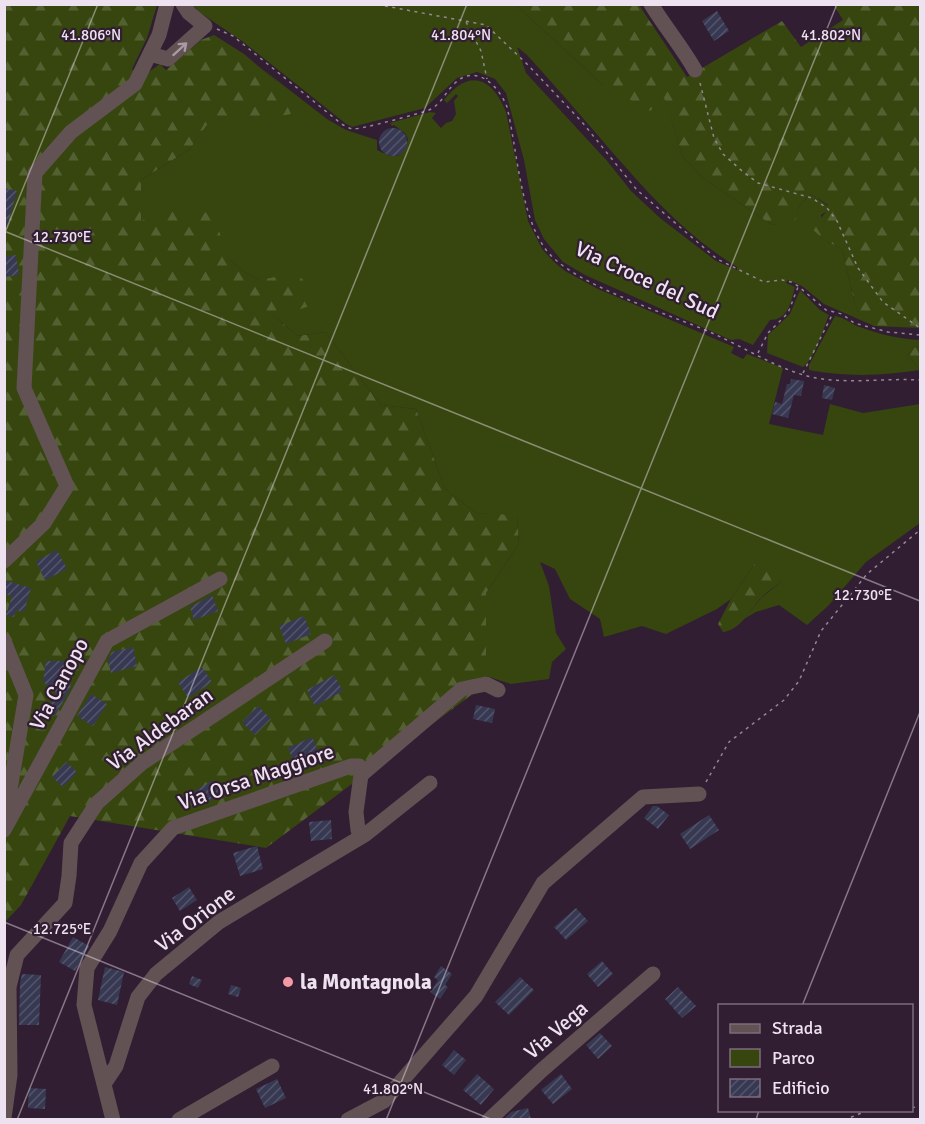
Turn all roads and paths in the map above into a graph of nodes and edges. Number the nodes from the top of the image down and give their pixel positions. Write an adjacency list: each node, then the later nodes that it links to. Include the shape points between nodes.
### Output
1 (167, 4): 7 (street)
2 (183, 4): 6 (street)
3 (355, 4): 5 (path)
4 (651, 4): 8 (street)
5 (465, 21): 9 (path, via 481,51); 10 (path, via 486,26 520,57 582,122 637,190 717,259 764,282 782,280)
6 (205, 26): 7 (street, one-way to 6, via 168,59); 9 (path, via 232,36 351,129 429,111 456,81 464,78 479,76)
7 (150, 54): 18 (street, via 135,84 71,132 35,173 24,388 68,486 44,523)
8 (695, 70): 12 (path, via 714,138 723,154 758,183 812,198 827,208 858,268 883,302)
9 (487, 80): 14 (path, Via Croce del Sud, via 504,100 530,220 554,259 585,279)
10 (798, 286): 11 (path); 14 (path, via 788,313 768,333)
11 (833, 313): 13 (path, via 879,330); 15 (path)
12 (921, 327)
13 (921, 335)
14 (757, 355): 15 (path, Via Croce del Sud)
15 (803, 374): 16 (path, Via Croce del Sud, via 837,380)
16 (921, 380)
17 (921, 530): 25 (path, via 867,574 821,631 799,681 784,700 729,742)
18 (4, 561)
19 (220, 579): 27 (street, Via Canopo, via 106,641)
20 (4, 640): 26 (street, via 26,695)
21 (325, 641): 33 (street, Via Aldebaran, via 142,762 97,803 71,843 65,903 17,955 9,987 10,1075)
22 (498, 690): 23 (street, via 486,684 462,689)
23 (356, 770): 28 (street, via 358,830); 31 (street, Via Orsa Maggiore, via 173,828 141,862 110,932 87,968 84,1005)
24 (430, 783): 28 (street, Via Orione)
25 (699, 794): 36 (street, via 643,797 543,883 476,996 384,1101)
26 (4, 822)
27 (4, 830)
28 (366, 834): 31 (street, Via Orione, via 219,922 156,974 138,997 116,1066)
29 (653, 974): 37 (street, Via Vega)
30 (272, 1066): 35 (street)
31 (104, 1084): 34 (street, Via Orsa Maggiore)
32 (863, 1112): 38 (path)
33 (4, 1118)
34 (113, 1119)
35 (179, 1119)
36 (348, 1119)
37 (489, 1119)
38 (844, 1119)

